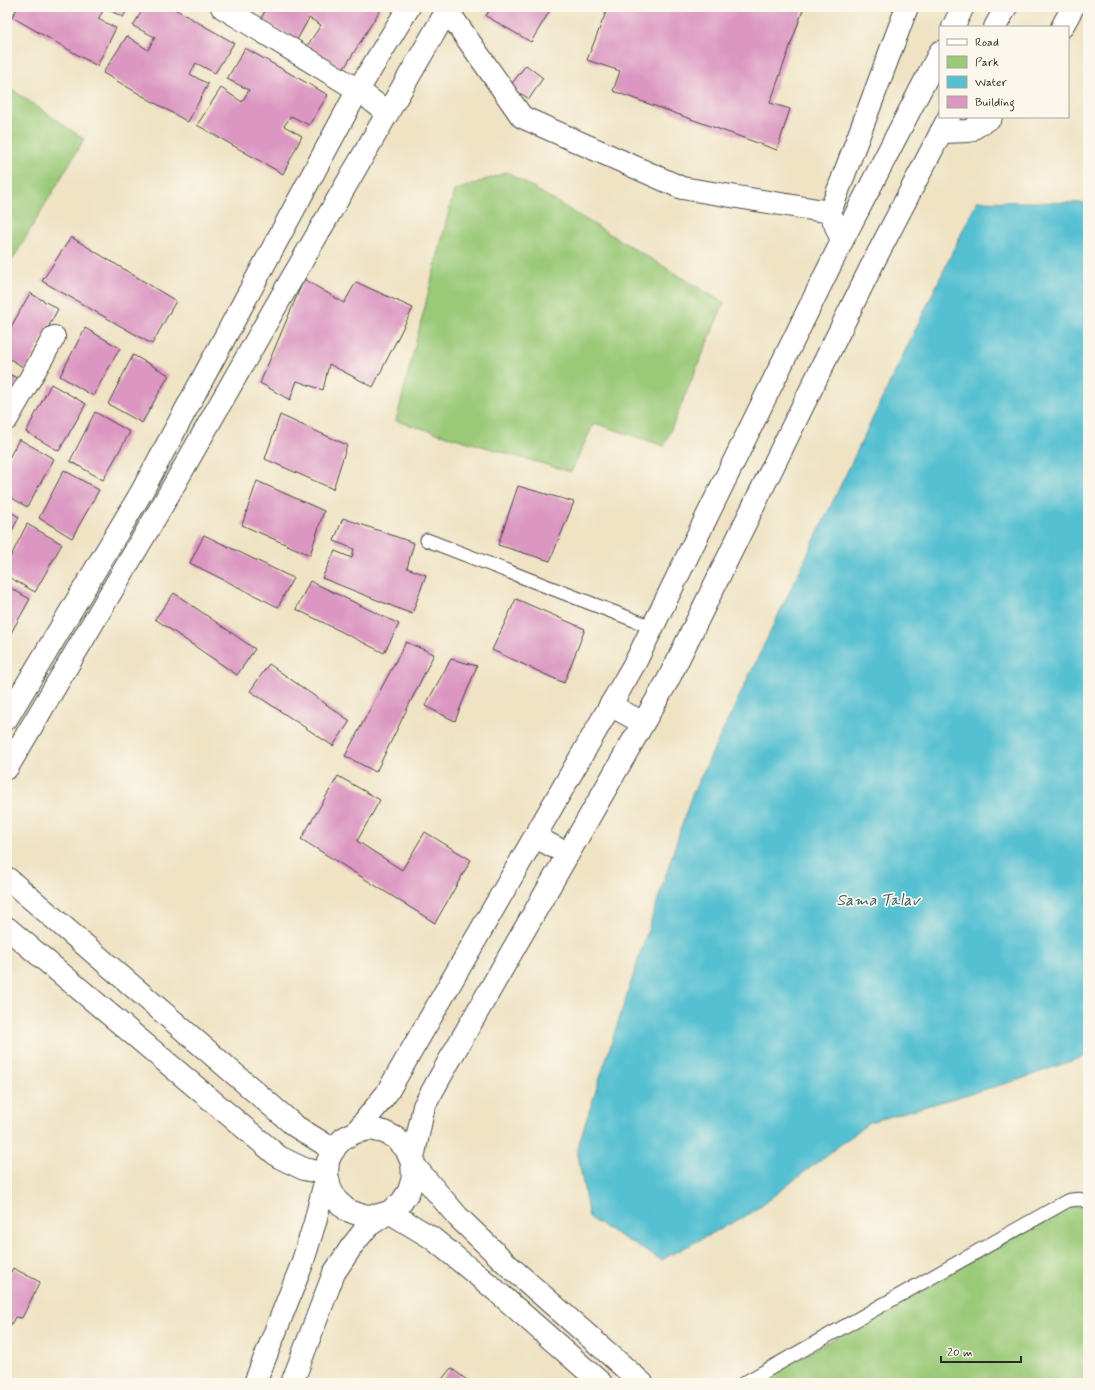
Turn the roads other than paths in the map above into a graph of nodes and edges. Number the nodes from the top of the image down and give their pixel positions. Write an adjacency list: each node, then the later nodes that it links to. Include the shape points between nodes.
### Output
1 (222, 7): 12 (main road)
2 (409, 7): 12 (main road)
3 (907, 7): 16 (main road)
4 (964, 7): 8 (main road)
5 (1006, 7): 9 (main road)
6 (1073, 7): 10 (main road)
7 (447, 8): 13 (main road); 16 (main road, via 522,117 682,188)
8 (954, 26)
9 (996, 26)
10 (1063, 26)
11 (939, 54): 17 (main road)
12 (358, 90): 13 (main road); 19 (main road)
13 (388, 113): 20 (main road)
14 (989, 118): 15 (main road, via 969,131)
15 (945, 125): 28 (main road, via 874,261 668,680)
16 (830, 212): 17 (main road)
17 (842, 241): 25 (main road)
18 (54, 337): 21 (main road)
19 (221, 345): 20 (main road); 22 (main road)
20 (246, 358): 23 (main road)
21 (7, 419)
22 (141, 493): 23 (main road); 27 (main road)
23 (162, 506): 29 (main road)
24 (427, 540): 25 (lane)
25 (652, 627): 26 (main road, via 636,661)
26 (610, 705): 28 (main road); 30 (main road)
27 (7, 718)
28 (643, 723): 31 (main road)
29 (7, 768)
30 (535, 837): 31 (main road); 34 (main road, via 387,1093)
31 (568, 854): 36 (main road, via 424,1106)
32 (7, 878): 35 (main road, via 295,1126)
33 (7, 928): 37 (main road, via 279,1157 304,1169)
34 (356, 1132): 35 (main road, via 344,1138); 36 (main road, via 370,1129 396,1138 406,1149)
35 (334, 1150): 37 (main road, via 328,1161)
36 (412, 1163): 39 (main road, via 413,1177 409,1191 401,1203); 43 (main road, via 458,1217 509,1266)
37 (327, 1174): 39 (main road, via 336,1200 347,1210 360,1215 375,1216); 40 (main road, via 302,1264)
38 (1088, 1202): 44 (lane, via 1082,1199 1067,1201)
39 (389, 1212): 41 (main road, via 368,1226 334,1273); 42 (main road, via 432,1238)
40 (255, 1383)
41 (292, 1383)
42 (601, 1383)
43 (642, 1383)
44 (744, 1383)

